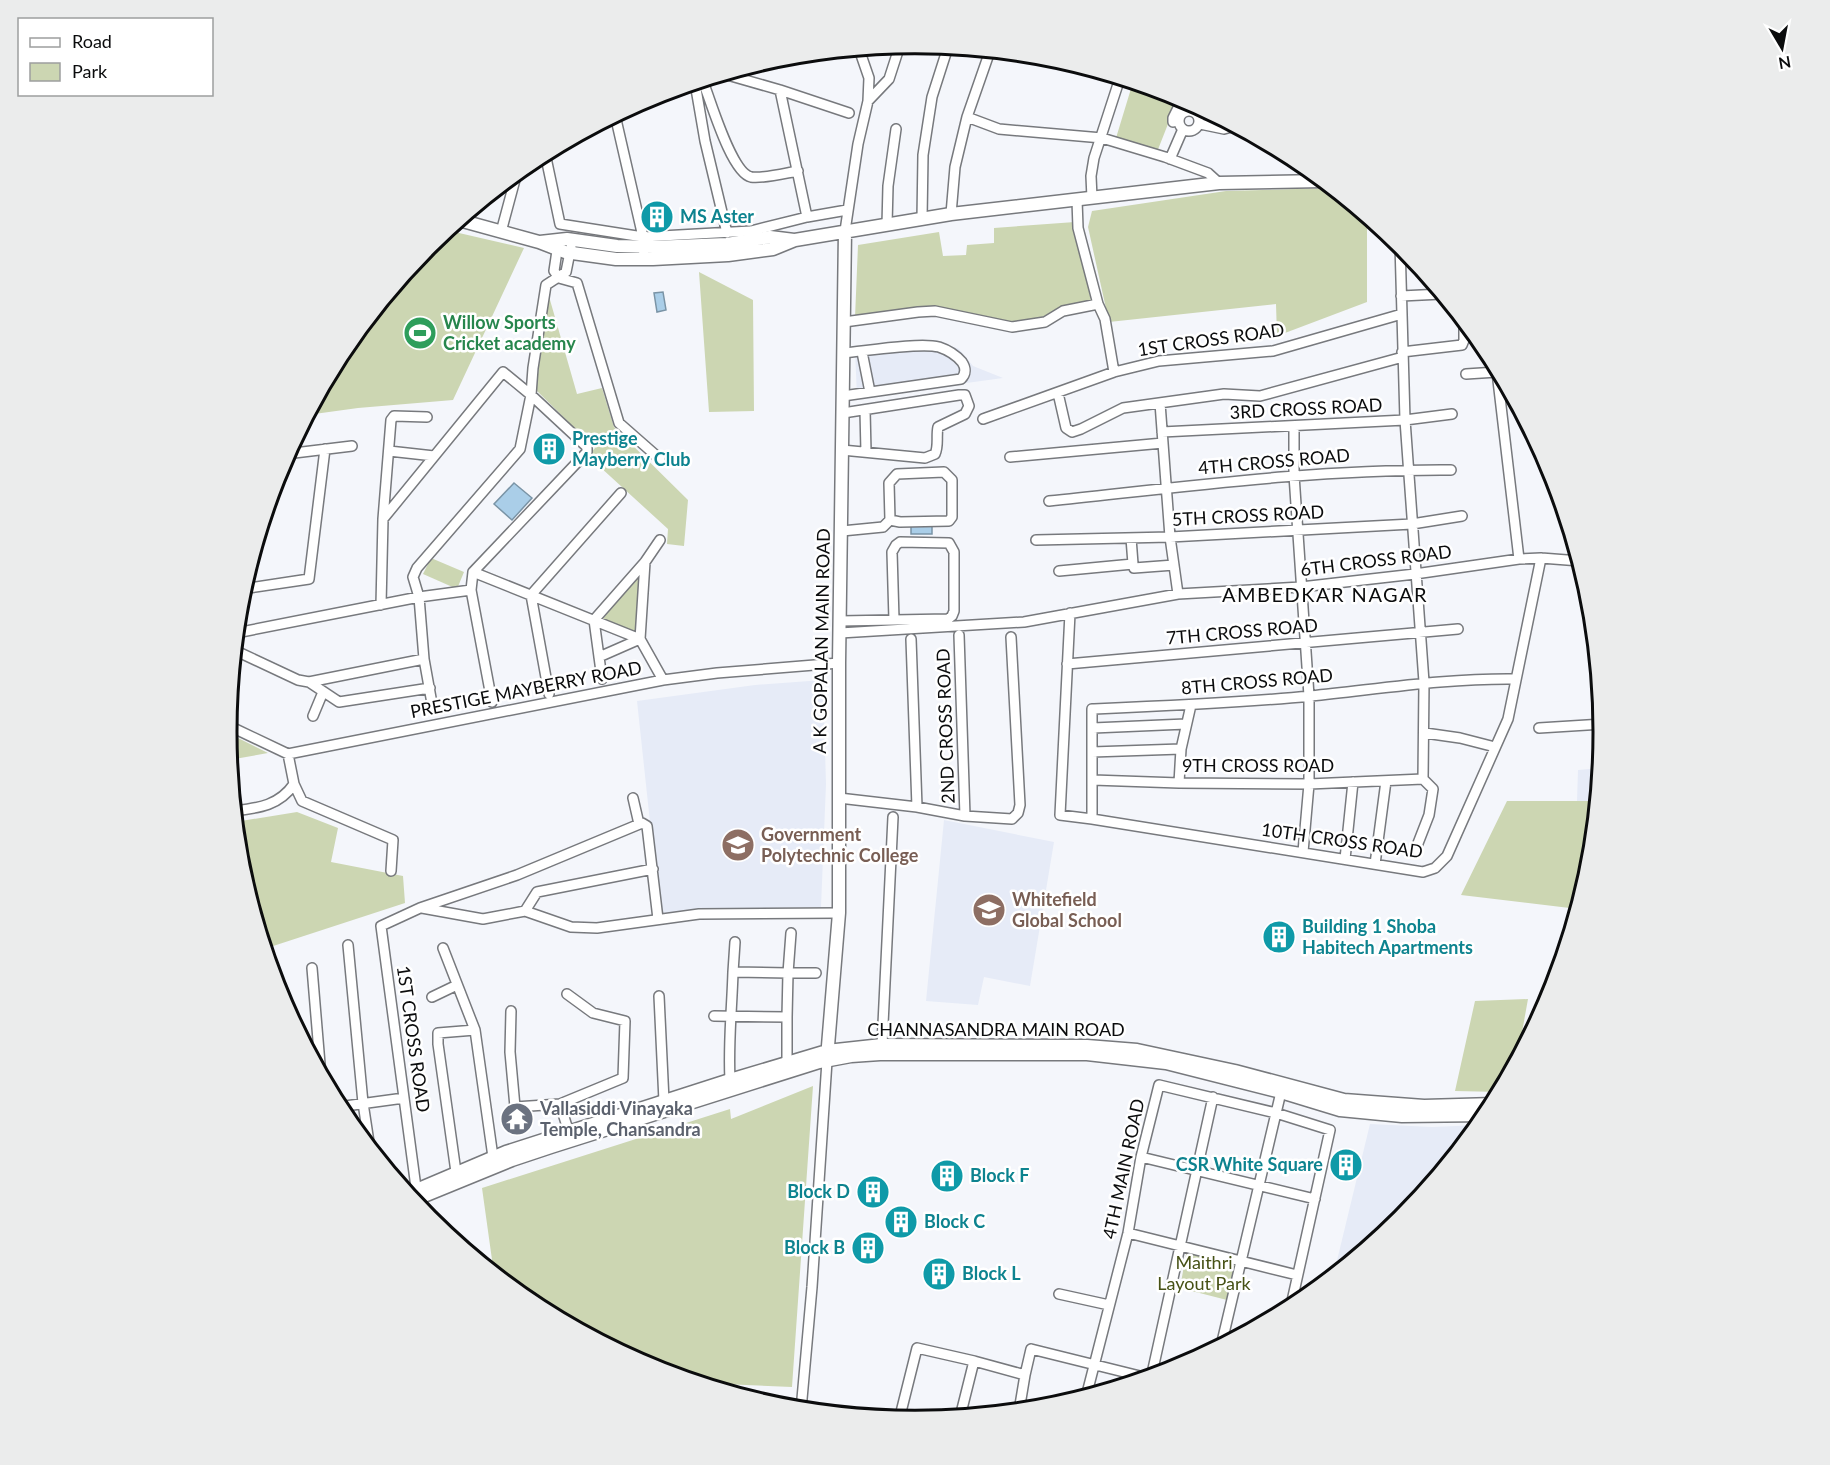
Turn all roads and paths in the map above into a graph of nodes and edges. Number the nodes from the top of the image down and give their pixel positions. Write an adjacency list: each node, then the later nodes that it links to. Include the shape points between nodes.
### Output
1 (897, 54): 12 (street, via 889,80)
2 (946, 55): 35 (street, via 932,97 923,155)
3 (861, 56): 7 (street)
4 (988, 58): 16 (street)
5 (856, 77): 7 (street)
6 (737, 78): 11 (street)
7 (868, 78): 12 (street)
8 (1118, 85): 23 (street)
9 (705, 87): 26 (street, via 742,172 751,177)
10 (696, 90): 40 (street)
11 (780, 90): 15 (street); 26 (street)
12 (868, 101): 32 (street)
13 (1178, 107): 22 (street, via 1173,126)
14 (1187, 111): 22 (street, via 1180,117)
15 (849, 113)
16 (967, 117): 23 (street, via 999,129); 33 (street, via 955,167)
17 (1199, 117): 19 (street)
18 (617, 123): 43 (street)
19 (1200, 124): 21 (street); 22 (street, via 1192,131)
20 (896, 129): 37 (street)
21 (1224, 129)
22 (1182, 131): 24 (street)
23 (1102, 138): 24 (street); 30 (street, via 1093,163)
24 (1170, 159): 28 (street, via 1208,174)
25 (546, 163): 43 (street, via 560,224)
26 (798, 171): 34 (street)
27 (1310, 181): 28 (main road)
28 (1219, 183): 30 (main road)
29 (513, 186): 39 (street)
30 (1092, 198): 31 (main road)
31 (1077, 200): 33 (main road); 49 (street, via 1078,228)
32 (847, 210): 34 (street); 38 (street)
33 (951, 214): 35 (main road)
34 (807, 217): 40 (street)
35 (922, 219): 37 (main road)
36 (468, 222): 39 (main road)
37 (887, 225): 38 (main road)
38 (845, 231): 43 (main road, via 795,240 770,237); 51 (main road, A K GOPALAN MAIN ROAD)
39 (501, 232): 42 (main road)
40 (727, 233): 43 (street)
41 (573, 239): 42 (main road); 43 (main road); 44 (street)
42 (558, 244): 44 (main road); 46 (street, via 554,271)
43 (644, 248): 44 (main road, via 616,258)
44 (570, 253): 46 (street, via 566,272)
45 (1400, 259): 48 (street)
46 (559, 278): 62 (street, via 546,285); 82 (street, via 577,283 619,423)
47 (1433, 294): 48 (street)
48 (1401, 296): 50 (street)
49 (1098, 304): 51 (street, via 1063,311 1045,322 1012,327 935,311); 56 (street, via 1105,319)
50 (1402, 314): 55 (street); 56 (street, 1ST CROSS ROAD, via 1273,351 1159,361)
51 (844, 322): 54 (main road, A K GOPALAN MAIN ROAD)
52 (1464, 335): 55 (street, via 1462,345)
53 (862, 352): 54 (street); 60 (street); 60 (street, via 938,347 955,354 965,366 961,379)
54 (844, 353): 63 (main road, A K GOPALAN MAIN ROAD)
55 (1402, 354): 64 (street, via 1260,396 1224,394); 70 (street)
56 (1114, 372): 61 (street, 1ST CROSS ROAD)
57 (1490, 372): 58 (street)
58 (1466, 374)
59 (1499, 386): 100 (street)
60 (870, 392): 63 (street)
61 (1058, 393): 64 (street, via 1066,428 1072,432 1123,408); 69 (street, 1ST CROSS ROAD)
62 (531, 395): 80 (street, via 503,372); 105 (street, via 587,447 587,452); 113 (street, via 520,449 417,568 413,577)
63 (843, 396): 66 (main road, A K GOPALAN MAIN ROAD)
64 (1160, 403): 72 (street)
65 (865, 410): 66 (street); 78 (street); 78 (street, via 959,395 965,395 969,406 965,414 938,427 935,454 925,458)
66 (843, 413): 76 (main road, A K GOPALAN MAIN ROAD)
67 (1452, 414): 70 (street, 3RD CROSS ROAD)
68 (427, 417): 77 (street, via 392,417)
69 (983, 419)
70 (1405, 420): 71 (street, 3RD CROSS ROAD); 83 (street)
71 (1294, 426): 72 (street, 3RD CROSS ROAD); 85 (street)
72 (1162, 432): 73 (street)
73 (1162, 443): 81 (street); 86 (street)
74 (352, 446): 75 (street)
75 (325, 449): 79 (street); 108 (street, via 309,579)
76 (842, 450): 78 (street); 94 (main road, A K GOPALAN MAIN ROAD)
77 (389, 451): 80 (street); 90 (street)
78 (866, 452)
79 (297, 453)
80 (434, 456): 90 (street)
81 (1010, 457)
82 (660, 459)
83 (1408, 470): 84 (street, 4TH CROSS ROAD); 85 (street, 4TH CROSS ROAD); 92 (street)
84 (1451, 470)
85 (1294, 476): 86 (street, 4TH CROSS ROAD); 93 (street)
86 (1166, 488): 88 (street, 4TH CROSS ROAD); 95 (street)
87 (621, 494): 112 (street)
88 (1049, 501)
89 (1462, 516): 92 (street, 5TH CROSS ROAD)
90 (383, 519): 114 (street)
91 (890, 520): 91 (street, via 949,521 952,480 944,472 897,474 889,483); 94 (street, via 883,527)
92 (1412, 524): 93 (street, 5TH CROSS ROAD); 107 (street)
93 (1299, 529): 95 (street, 5TH CROSS ROAD); 109 (street)
94 (842, 531): 118 (main road, A K GOPALAN MAIN ROAD)
95 (1170, 537): 96 (street, 5TH CROSS ROAD); 104 (street)
96 (1131, 538): 98 (street, 5TH CROSS ROAD); 103 (street)
97 (660, 540): 102 (street)
98 (1036, 540)
99 (1541, 558): 100 (street, 6TH CROSS ROAD); 101 (street, 6TH CROSS ROAD); 133 (street, 10TH CROSS ROAD)
100 (1519, 559): 107 (street, 6TH CROSS ROAD)
101 (1571, 560)
102 (645, 562): 116 (street); 124 (street)
103 (1133, 564): 104 (street, via 1134,568); 106 (street)
104 (1174, 565): 111 (street)
105 (473, 572): 110 (street); 112 (street)
106 (1059, 572)
107 (1415, 574): 109 (street, 6TH CROSS ROAD); 121 (street)
108 (253, 587)
109 (1301, 587): 111 (street, 6TH CROSS ROAD); 126 (street)
110 (471, 590): 113 (street); 141 (street)
111 (1178, 594): 115 (street, 6TH CROSS ROAD)
112 (531, 595): 116 (street); 139 (street)
113 (419, 597): 114 (street); 129 (street)
114 (381, 605): 120 (street)
115 (1070, 613): 118 (street, 6TH CROSS ROAD, via 1024,622); 131 (street)
116 (594, 620): 124 (street); 128 (street)
117 (894, 620): 117 (street, via 952,616 954,552 949,543 896,545 892,552); 118 (street)
118 (840, 627): 130 (main road, A K GOPALAN MAIN ROAD)
119 (1458, 629): 121 (street, 7TH CROSS ROAD)
120 (244, 631)
121 (1419, 632): 126 (street, 7TH CROSS ROAD); 136 (street)
122 (959, 636): 166 (street, 2ND CROSS ROAD)
123 (1011, 637): 166 (street, via 1018,813 1012,819)
124 (640, 639): 128 (street); 134 (street)
125 (911, 639): 164 (street)
126 (1306, 643): 131 (street, 7TH CROSS ROAD); 140 (street)
127 (241, 653): 135 (street)
128 (599, 657): 132 (street)
129 (424, 659): 135 (street); 137 (street)
130 (839, 663): 134 (street, PRESTIGE MAYBERRY ROAD); 163 (main road, A K GOPALAN MAIN ROAD)
131 (1067, 664): 168 (street, 10TH CROSS ROAD, via 1060,815)
132 (602, 679)
133 (1516, 679): 136 (street, 8TH CROSS ROAD); 151 (street, 10TH CROSS ROAD, via 1508,718)
134 (663, 680): 154 (street, PRESTIGE MAYBERRY ROAD)
135 (309, 682): 138 (street)
136 (1424, 682): 140 (street, 8TH CROSS ROAD); 150 (street)
137 (430, 688): 138 (street, via 339,702); 143 (street)
138 (323, 692): 144 (street)
139 (549, 694)
140 (1310, 696): 142 (street, 8TH CROSS ROAD); 161 (street)
141 (492, 702)
142 (1191, 705): 145 (street); 147 (street, 8TH CROSS ROAD, via 1092,709)
143 (433, 709)
144 (312, 716)
145 (1186, 724): 147 (street); 152 (street)
146 (1594, 725): 148 (street)
147 (1092, 728): 153 (street)
148 (1539, 728)
149 (237, 730): 154 (street)
150 (1425, 733): 151 (street); 155 (street)
151 (1495, 747): 173 (street, 10TH CROSS ROAD, via 1442,863 1423,872)
152 (1181, 749): 153 (street); 159 (street)
153 (1092, 752): 156 (street)
154 (288, 753): 160 (street)
155 (1423, 779): 157 (street, 9TH CROSS ROAD); 170 (street, via 1432,789 1432,805)
156 (1093, 780): 159 (street, 9TH CROSS ROAD); 168 (street)
157 (1386, 781): 158 (street, 9TH CROSS ROAD); 173 (street)
158 (1353, 782): 161 (street, 9TH CROSS ROAD); 172 (street)
159 (1179, 783): 161 (street, 9TH CROSS ROAD)
160 (294, 784): 165 (street, via 273,803); 175 (street, via 302,801 393,840)
161 (1309, 784): 171 (street)
162 (633, 798): 169 (street)
163 (839, 798): 164 (street); 178 (main road, A K GOPALAN MAIN ROAD)
164 (917, 807): 166 (street)
165 (241, 810)
166 (965, 816)
167 (893, 817): 197 (street)
168 (1092, 819): 171 (street, 10TH CROSS ROAD)
169 (639, 824): 174 (street, via 647,826); 176 (street, via 517,875)
170 (1415, 851)
171 (1303, 852): 172 (street, 10TH CROSS ROAD)
172 (1345, 859): 173 (street, 10TH CROSS ROAD)
173 (1375, 864)
174 (653, 869): 177 (street, via 537,892); 179 (street)
175 (391, 871)
176 (420, 908): 177 (street, via 483,919); 205 (street, 1ST CROSS ROAD, via 381,926)
177 (525, 911): 179 (street, via 571,927)
178 (839, 913): 179 (street, via 699,914); 198 (main road, A K GOPALAN MAIN ROAD)
179 (658, 919)
180 (791, 933): 186 (street)
181 (735, 942): 185 (street)
182 (348, 945): 207 (street)
183 (442, 948): 188 (street)
184 (312, 968): 199 (street)
185 (734, 972): 186 (street); 194 (street)
186 (788, 973): 187 (street); 195 (street)
187 (816, 973)
188 (457, 985): 191 (street); 196 (street)
189 (567, 994): 208 (street, via 593,1013 624,1021 623,1078)
190 (659, 996): 206 (street)
191 (432, 997)
192 (511, 1011): 208 (street, via 515,1107)
193 (714, 1016): 194 (street)
194 (732, 1016): 195 (street); 202 (street)
195 (787, 1017): 200 (street)
196 (475, 1030): 216 (street); 219 (street, via 438,1033)
197 (882, 1045): 198 (main road, CHANNASANDRA MAIN ROAD); 201 (main road, CHANNASANDRA MAIN ROAD, via 1087,1046 1137,1050)
198 (827, 1056): 200 (main road, CHANNASANDRA MAIN ROAD); 201 (main road, CHANNASANDRA MAIN ROAD, via 1087,1054); 215 (main road, CHANNASANDRA MAIN ROAD); 239 (street)
199 (320, 1058)
200 (787, 1063): 202 (main road, CHANNASANDRA MAIN ROAD)
201 (1184, 1063): 203 (main road, CHANNASANDRA MAIN ROAD); 211 (main road, CHANNASANDRA MAIN ROAD)
202 (730, 1080): 206 (main road, CHANNASANDRA MAIN ROAD)
203 (1281, 1092): 211 (main road, CHANNASANDRA MAIN ROAD); 212 (street)
204 (1213, 1097): 212 (street, 4TH MAIN ROAD); 217 (street, 4TH MAIN ROAD, via 1159,1085); 218 (street)
205 (404, 1098): 207 (street); 221 (street, 1ST CROSS ROAD)
206 (664, 1101): 215 (main road, CHANNASANDRA MAIN ROAD)
207 (363, 1103): 210 (street); 214 (street)
208 (560, 1104): 215 (street)
209 (1482, 1104): 211 (main road, CHANNASANDRA MAIN ROAD)
210 (349, 1105)
211 (1342, 1105): 213 (main road, CHANNASANDRA MAIN ROAD, via 1402,1116)
212 (1276, 1111): 220 (street); 224 (street, 4TH MAIN ROAD, via 1330,1130)
213 (1475, 1114)
214 (367, 1132)
215 (570, 1135): 216 (main road, CHANNASANDRA MAIN ROAD); 223 (main road, CHANNASANDRA MAIN ROAD)
216 (494, 1156): 219 (main road, CHANNASANDRA MAIN ROAD)
217 (1141, 1156): 218 (street); 225 (street, 4TH MAIN ROAD)
218 (1197, 1170): 220 (street); 226 (street)
219 (456, 1172): 222 (main road, CHANNASANDRA MAIN ROAD)
220 (1259, 1185): 224 (street); 227 (street)
221 (412, 1188)
222 (418, 1193)
223 (418, 1194)
224 (1315, 1199): 228 (street)
225 (1128, 1233): 226 (street); 231 (street, 4TH MAIN ROAD)
226 (1180, 1246): 227 (street); 235 (street)
227 (1241, 1261): 228 (street); 232 (street)
228 (1298, 1275): 230 (street)
229 (1059, 1294): 231 (street)
230 (1293, 1296)
231 (1110, 1305): 234 (street, 4TH MAIN ROAD)
232 (1223, 1337)
233 (974, 1361): 237 (street); 241 (street); 242 (street, via 916,1348)
234 (1095, 1364): 236 (street); 237 (street, via 1030,1349); 238 (street, 4TH MAIN ROAD)
235 (1151, 1368)
236 (1135, 1374)
237 (1026, 1375): 240 (street)
238 (1088, 1389)
239 (802, 1401)
240 (1021, 1402)
241 (962, 1410)
242 (901, 1411)

